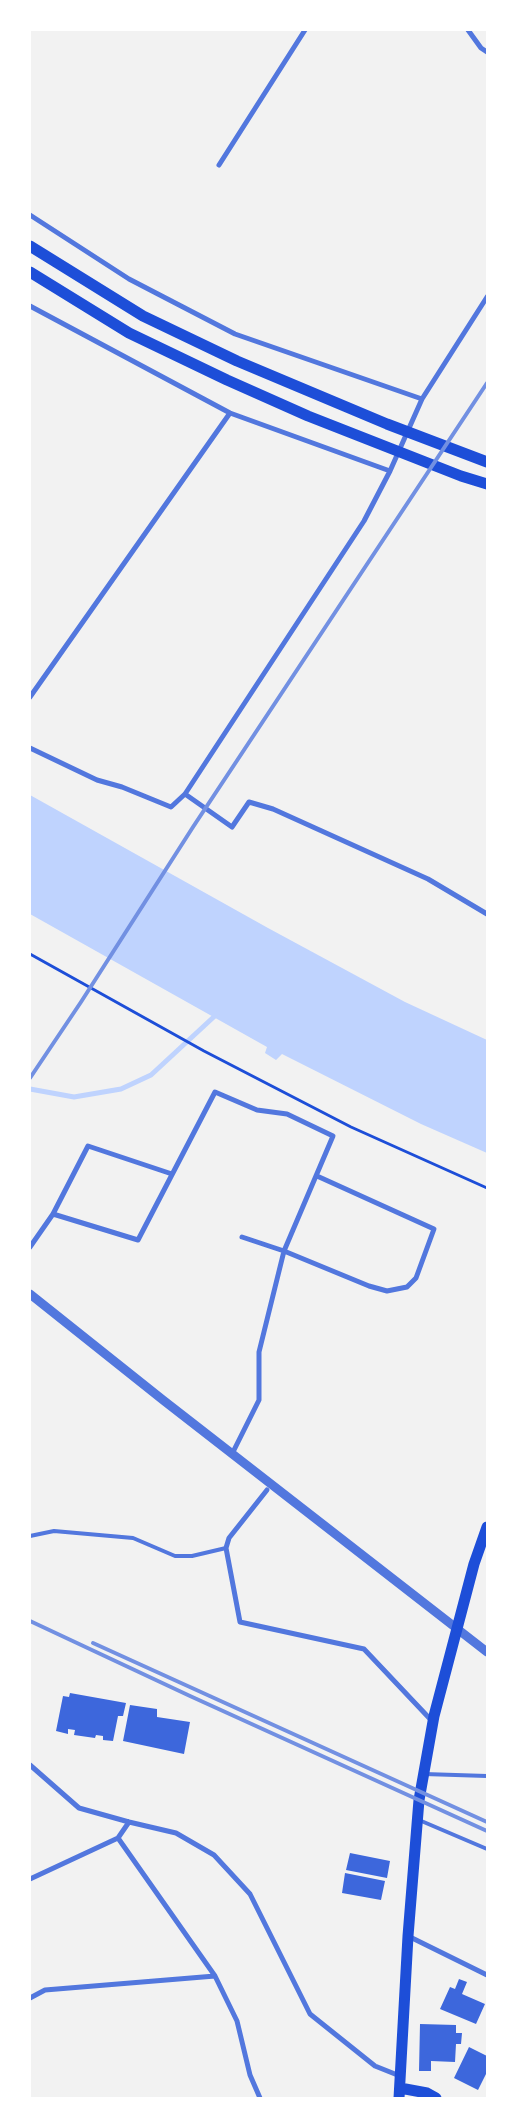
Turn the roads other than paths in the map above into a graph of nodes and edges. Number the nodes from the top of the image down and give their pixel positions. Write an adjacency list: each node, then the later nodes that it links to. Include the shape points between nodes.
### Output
1 (305, 30): 4 (street)
2 (468, 30): 3 (street)
3 (487, 52)
4 (219, 165)
5 (30, 215): 10 (street, via 129,279 236,334)
6 (30, 246): 12 (main road, via 142,316 246,365)
7 (30, 272): 14 (main road, via 130,333 227,380 308,416)
8 (487, 297): 10 (street)
9 (30, 306): 11 (street)
10 (422, 399): 13 (street)
11 (230, 414): 13 (street); 15 (street)
12 (487, 462)
13 (390, 471): 17 (street, via 364,522)
14 (487, 484)
15 (30, 697)
16 (30, 748): 17 (street, via 97,780 171,807)
17 (185, 794): 18 (street, via 232,827 249,802 273,809 428,879)
18 (487, 914)
19 (172, 1174): 20 (street, via 215,1092 258,1110 287,1114 333,1136); 21 (street, via 138,1240); 21 (street, via 88,1146)
20 (317, 1176): 24 (street); 24 (street, via 434,1229 416,1278 407,1287 387,1291)
21 (53, 1214): 23 (street)
22 (242, 1237): 24 (street)
23 (30, 1248)
24 (284, 1251): 26 (street, via 259,1352 259,1400)
25 (30, 1294): 26 (street)
26 (232, 1454): 31 (street)
27 (267, 1490): 30 (street, via 230,1538)
28 (487, 1528): 31 (main road)
29 (30, 1536): 30 (lane, via 54,1531 133,1538 175,1556 192,1556)
30 (226, 1548): 33 (street, via 240,1622 364,1650)
31 (456, 1629): 32 (street); 33 (main road)
32 (487, 1652)
33 (433, 1722): 35 (main road)
34 (30, 1765): 38 (street, via 78,1808)
35 (423, 1774): 36 (lane); 37 (main road)
36 (487, 1776)
37 (417, 1819): 40 (lane); 42 (main road)
38 (129, 1822): 39 (street); 46 (street, via 176,1833 214,1855 250,1894 310,2014 375,2066)
39 (118, 1838): 41 (street); 44 (street)
40 (487, 1849)
41 (30, 1879)
42 (408, 1936): 43 (street); 46 (main road)
43 (487, 1975)
44 (215, 1976): 45 (street, via 45,1990); 48 (street, via 237,2021 250,2075)
45 (30, 1998)
46 (401, 2076): 47 (main road)
47 (400, 2093): 49 (main road, via 427,2094)
48 (260, 2098)
49 (436, 2098)

